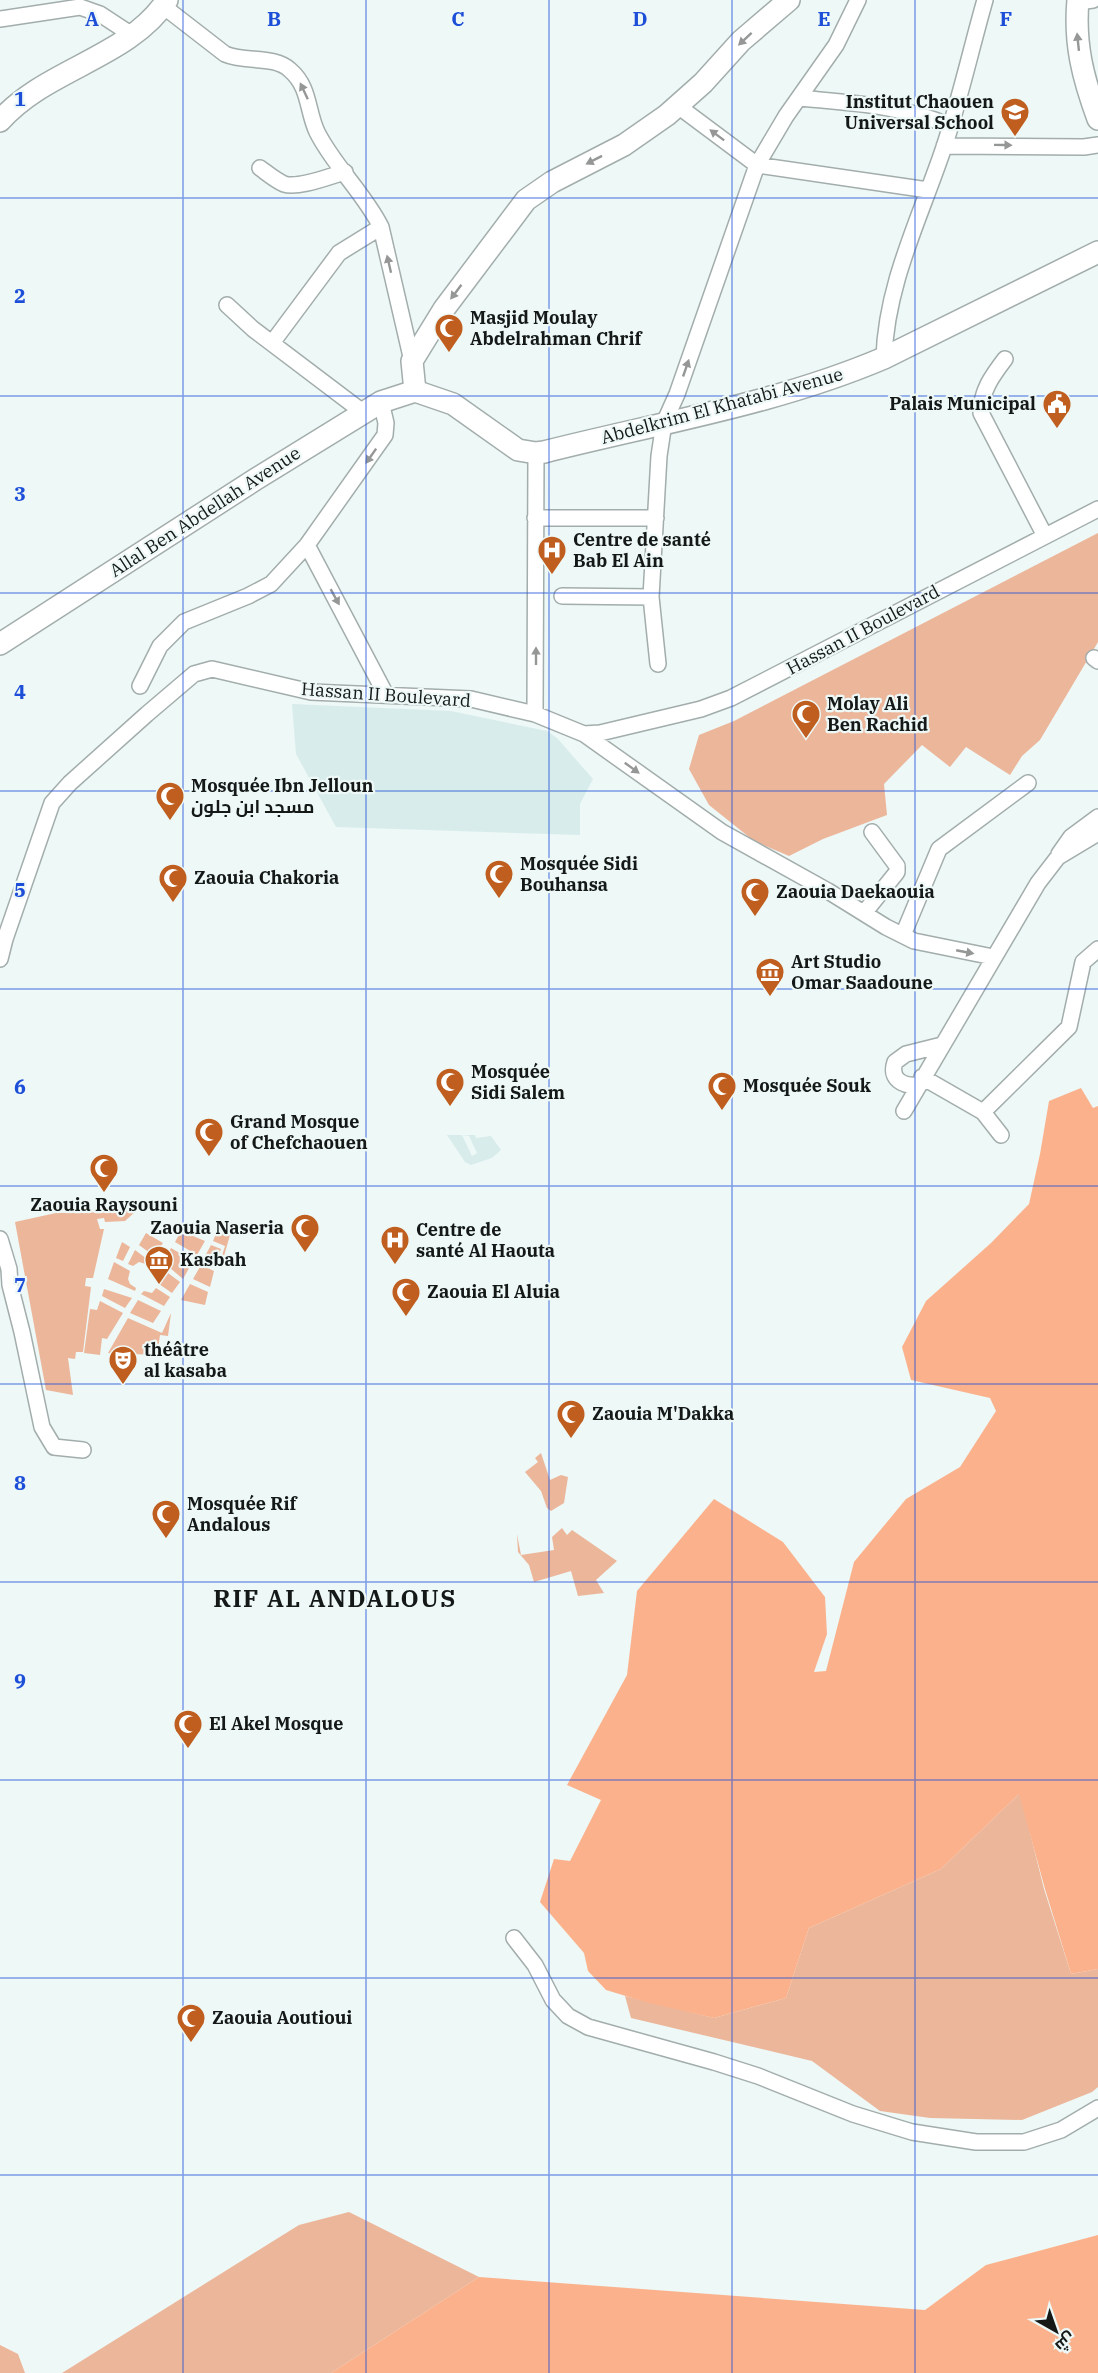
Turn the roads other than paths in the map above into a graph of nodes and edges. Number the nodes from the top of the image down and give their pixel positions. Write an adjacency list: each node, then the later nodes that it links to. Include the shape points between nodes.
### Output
1 (789, 0): 10 (street, one-way to 10, via 741,41)
2 (858, 0): 9 (street, via 836,45)
3 (985, 0): 13 (street)
4 (1083, 1): 8 (street, one-way to 4, via 1077,44)
5 (165, 3): 7 (street); 18 (street, one-way to 5, via 324,145 305,91 291,71 280,63 225,54)
6 (0, 19): 7 (street, via 80,7 100,14)
7 (132, 35): 11 (street)
8 (1092, 87): 12 (street)
9 (799, 98): 13 (street, via 903,110); 16 (street)
10 (678, 106): 16 (street, one-way to 10); 26 (street, one-way to 26, via 624,145 526,200 444,309)
11 (2, 115)
12 (1098, 119)
13 (950, 126): 15 (street)
14 (1098, 145): 15 (street, one-way to 14)
15 (944, 146): 19 (street)
16 (757, 165): 19 (street); 29 (street, one-way to 16)
17 (260, 168): 18 (street, via 291,185)
18 (345, 172): 20 (street)
19 (928, 190): 24 (street, via 889,309)
20 (381, 227): 23 (street, via 339,253); 26 (street, one-way to 20)
21 (1098, 252): 24 (street, Abdelkrim El Khatabi Avenue)
22 (227, 305): 23 (street)
23 (272, 343): 28 (street)
24 (884, 358): 29 (street, Abdelkrim El Khatabi Avenue, via 794,390)
25 (1005, 359): 34 (street, via 985,389 981,412)
26 (412, 362): 27 (street)
27 (415, 391): 28 (street, Allal Ben Abdellah Avenue); 30 (street, via 453,404 518,450)
28 (372, 408): 35 (street, one-way to 35, via 386,423 385,435); 38 (street, Allal Ben Abdellah Avenue)
29 (664, 423): 30 (street, Abdelkrim El Khatabi Avenue); 33 (street)
30 (536, 453): 32 (street)
31 (1098, 509): 34 (street, Hassan II Boulevard)
32 (535, 518): 33 (street); 42 (street, one-way to 32)
33 (656, 518): 37 (street)
34 (1045, 536): 43 (street, Hassan II Boulevard, via 731,698 701,709)
35 (307, 546): 40 (street, via 271,584 248,597 201,613 176,628 160,646); 41 (street, one-way to 41)
36 (561, 596): 37 (street)
37 (651, 597): 39 (street)
38 (0, 644)
39 (658, 664)
40 (140, 686)
41 (386, 695): 42 (street, Hassan II Boulevard, via 471,699); 52 (street, Hassan II Boulevard, via 311,692 212,669 194,674 52,803)
42 (535, 714): 43 (street, Hassan II Boulevard)
43 (584, 734): 49 (street, one-way to 49, via 722,832)
44 (1028, 783): 50 (street, via 939,849)
45 (1098, 817): 48 (street, via 1071,837)
46 (872, 832): 49 (street, via 897,866 897,872)
47 (1098, 833): 48 (street)
48 (1058, 857): 53 (street)
49 (864, 913): 50 (street)
50 (903, 935): 53 (street, one-way to 53)
51 (1098, 949): 57 (street, via 1083,962 1069,1027)
52 (1, 952)
53 (993, 957): 54 (street)
54 (942, 1045): 55 (street); 55 (street, via 906,1054 895,1062 894,1073 899,1082 909,1086)
55 (920, 1081): 56 (street); 57 (street)
56 (904, 1112)
57 (983, 1112): 58 (street)
58 (1001, 1135)
59 (0, 1239): 60 (street, via 42,1427 54,1447)
60 (83, 1450)
61 (514, 1938): 62 (street, via 535,1965 553,2000 568,2016 588,2027 758,2076 853,2114 912,2132 976,2142 1024,2142 1060,2130)
62 (1098, 2108)

